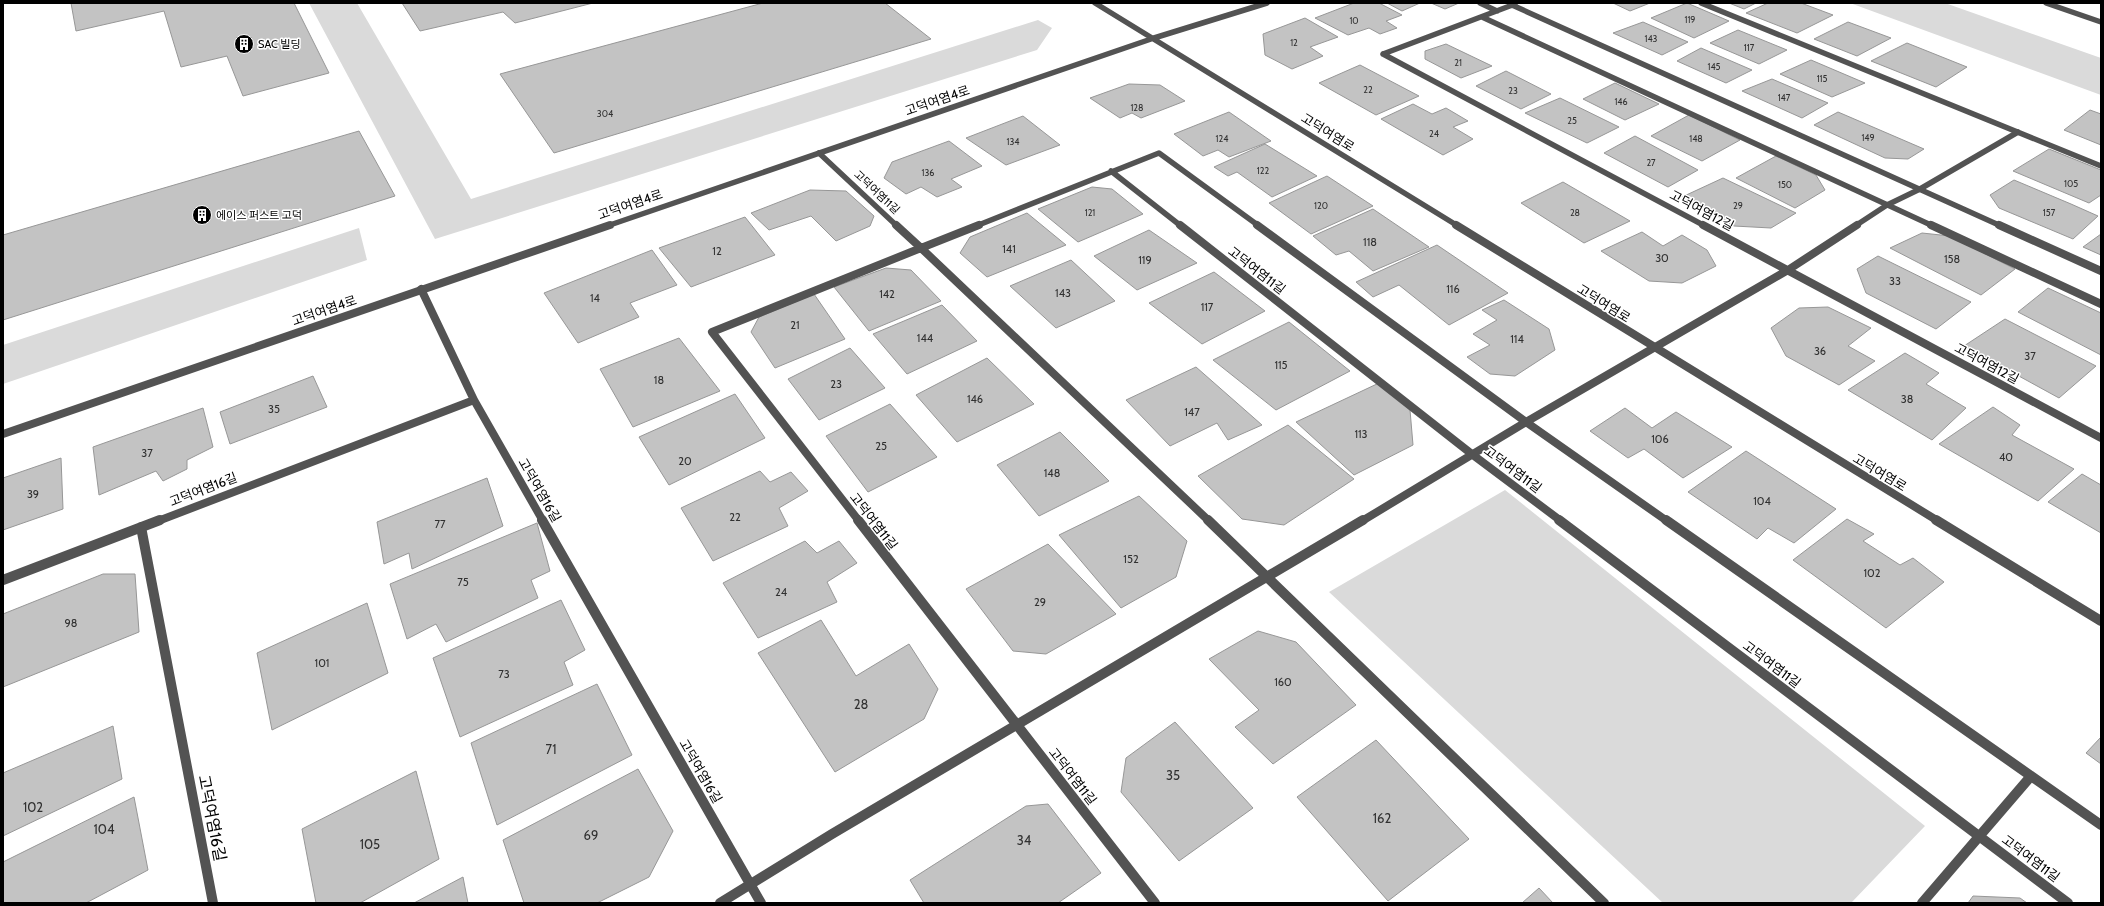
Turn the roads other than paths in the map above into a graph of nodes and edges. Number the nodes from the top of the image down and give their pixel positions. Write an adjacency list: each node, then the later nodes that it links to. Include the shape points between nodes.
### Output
1 (1095, 3): 10 (street, 고덕여염로)
2 (1267, 3): 10 (street, 고덕여염4로)
3 (1480, 3): 7 (street)
4 (1702, 3): 11 (street)
5 (2046, 3): 9 (street)
6 (1515, 4): 7 (street, 고덕여염12길); 15 (street)
7 (1497, 11): 8 (street, 고덕여염12길)
8 (1482, 17): 16 (street); 18 (street, 고덕여염12길, via 1383,54)
9 (2101, 22)
10 (1154, 38): 12 (street, 고덕여염4로); 22 (street, 고덕여염로)
11 (2018, 132): 13 (street); 15 (street)
12 (819, 153): 17 (street, 고덕여염11길); 20 (street, 고덕여염4로)
13 (2101, 166)
14 (1111, 171): 17 (street, 고덕여염11길); 24 (street, via 1158,153); 27 (street, 고덕여염11길)
15 (1920, 189): 16 (street); 19 (street)
16 (1887, 205): 18 (street); 21 (street)
17 (921, 248): 29 (street, 고덕여염11길); 32 (street, 고덕여염11길, via 712,332)
18 (1788, 270): 22 (street); 26 (street, 고덕여염12길)
19 (2101, 271)
20 (421, 289): 23 (street); 25 (street, 고덕여염4로)
21 (2101, 304)
22 (1655, 349): 24 (street); 31 (street, 고덕여염로)
23 (474, 400): 28 (street, 고덕여염16길); 36 (street, 고덕여염16길)
24 (1526, 422): 27 (street); 33 (street)
25 (3, 434)
26 (2101, 438)
27 (1473, 455): 29 (street); 35 (street, 고덕여염11길)
28 (141, 527): 30 (street, 고덕여염16길); 37 (street, 고덕여염16길)
29 (1268, 577): 32 (street); 41 (street, 고덕여염11길)
30 (3, 580)
31 (2101, 621)
32 (1017, 726): 36 (street); 40 (street, 고덕여염11길)
33 (2031, 776): 34 (street); 35 (street)
34 (2101, 825)
35 (1979, 836): 42 (street); 43 (street, 고덕여염11길)
36 (751, 884): 38 (street); 39 (street, 고덕여염16길)
37 (213, 903)
38 (720, 903)
39 (761, 903)
40 (1155, 903)
41 (1604, 903)
42 (1922, 903)
43 (2068, 903)

